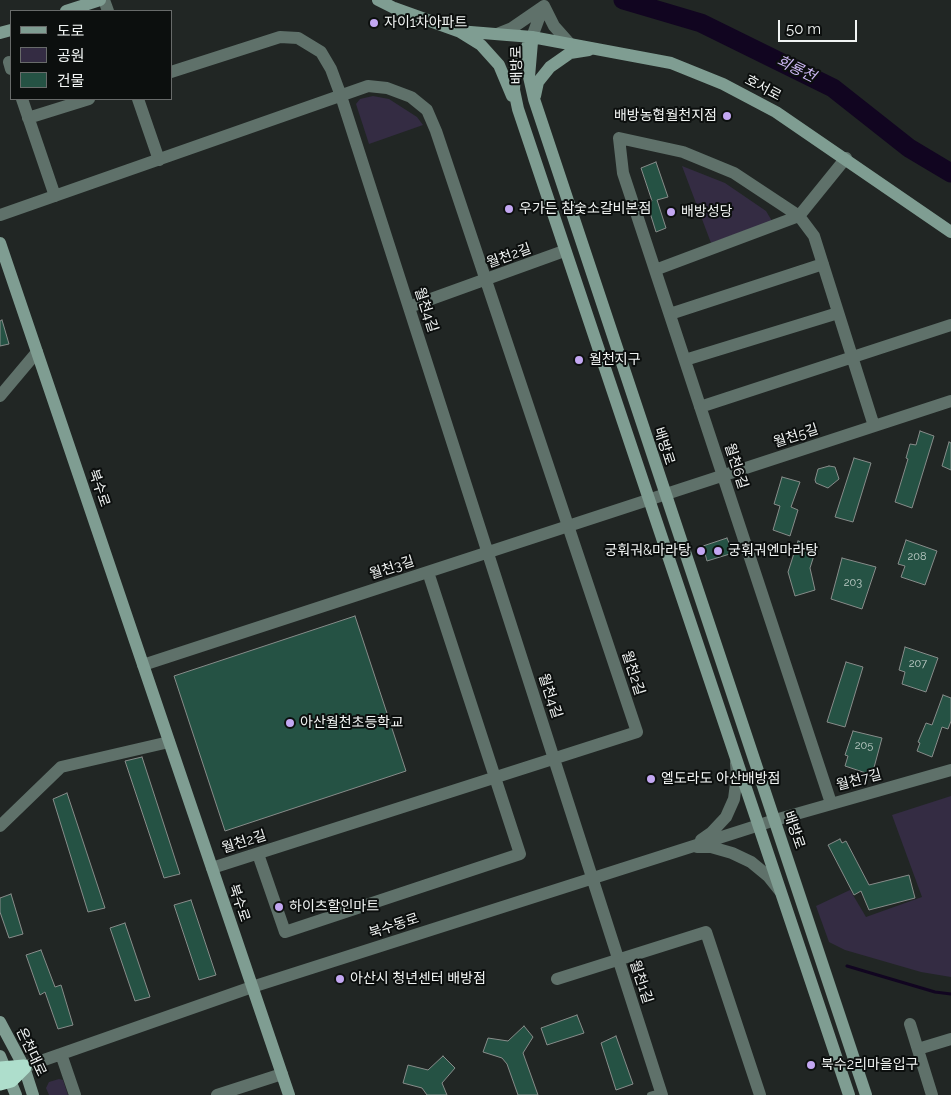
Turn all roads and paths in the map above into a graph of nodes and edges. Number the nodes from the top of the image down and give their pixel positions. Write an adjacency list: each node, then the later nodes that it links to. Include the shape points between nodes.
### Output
1 (100, 0): 3 (street)
2 (378, 0): 5 (street)
3 (69, 10)
4 (540, 10): 6 (street); 7 (street); 8 (street)
5 (458, 31): 6 (street, 호서로); 16 (street, via 481,45 499,65)
6 (497, 34): 7 (street, 호서로)
7 (532, 37): 8 (street, 호서로); 12 (street, 배방로, via 530,78); 16 (street, 배방로, via 515,70 514,90)
8 (570, 44): 9 (street, 호서로)
9 (596, 48): 12 (street, via 570,54 550,67 538,82); 18 (street, 호서로, via 671,63 723,84 776,112)
10 (172, 72): 11 (street, 월천4길, via 280,37 298,38 321,52)
11 (342, 96): 19 (street); 28 (street, via 368,86 387,88 411,97 428,110); 29 (street, 월천4길)
12 (534, 99): 41 (street, 배방로)
13 (22, 100): 17 (street)
14 (86, 100): 17 (street)
15 (138, 100): 19 (street)
16 (519, 112): 25 (street, 배방로)
17 (28, 118): 20 (street)
18 (846, 158): 22 (street); 23 (street, 호서로)
19 (159, 160): 20 (street)
20 (55, 196): 21 (street)
21 (0, 215)
22 (799, 216): 26 (street, via 814,236); 27 (street); 27 (street, 월천6길, via 734,173 683,152 619,138 623,173)
23 (951, 232)
24 (0, 243): 33 (street, 북수로)
25 (564, 252): 28 (street, 월천2길); 42 (street, 배방로)
26 (823, 264): 30 (street); 31 (street)
27 (655, 270): 30 (street, 월천6길)
28 (486, 280): 29 (street); 43 (street, 월천2길)
29 (409, 308): 44 (street, 월천4길)
30 (670, 314): 35 (street, 월천6길)
31 (838, 314): 34 (street); 35 (street)
32 (951, 325): 34 (street)
33 (37, 352): 36 (street); 46 (street, 북수로)
34 (854, 358): 38 (street); 39 (street)
35 (685, 360): 38 (street, 월천6길)
36 (0, 396)
37 (951, 401): 39 (street, 월천5길)
38 (700, 407): 40 (street, 월천6길)
39 (874, 426): 40 (street, 월천5길)
40 (723, 476): 41 (street, 월천5길); 52 (street, 월천6길)
41 (665, 495): 42 (street, 월천5길); 53 (street, 배방로)
42 (650, 500): 43 (street, 월천3길); 48 (street, 배방로)
43 (568, 526): 44 (street, 월천3길); 49 (street, 월천2길, via 637,732)
44 (488, 553): 45 (street, 월천3길); 49 (street, 월천4길)
45 (428, 572): 46 (street, 월천3길); 51 (street)
46 (143, 665): 47 (street, 북수로)
47 (169, 742): 55 (street, via 61,768); 58 (street, 북수로)
48 (735, 750): 54 (street, 배방로); 56 (street, via 737,776 734,799 726,817 711,833)
49 (554, 759): 51 (street, 월천2길); 59 (street, 월천4길)
50 (951, 770): 52 (street, 월천7길)
51 (495, 778): 57 (street, 월천2길); 57 (street, via 520,854 285,932)
52 (830, 803): 53 (street, 월천7길)
53 (775, 820): 54 (street, 북수동로); 80 (street, 배방로)
54 (760, 825): 56 (street, 북수동로); 60 (street, 배방로)
55 (0, 826)
56 (690, 847): 59 (street, 북수동로); 60 (street, via 711,847 751,862)
57 (258, 854): 58 (street, 월천2길)
58 (212, 868): 63 (street, 북수로)
59 (592, 878): 61 (street, 월천1길); 63 (street, 북수동로)
60 (783, 895): 79 (street, 배방로)
61 (618, 959): 62 (street); 72 (street, 월천1길); 78 (street, via 706,932)
62 (557, 978)
63 (252, 987): 68 (street, 북수동로); 71 (street, 북수로)
64 (0, 1022): 69 (street, 온천대로)
65 (910, 1024): 67 (street)
66 (951, 1039): 67 (street)
67 (918, 1049): 81 (street)
68 (61, 1054): 69 (street, 북수동로); 75 (street)
69 (24, 1067): 70 (highway); 74 (street, 온천대로)
70 (3, 1071): 73 (street)
71 (282, 1074): 76 (street); 77 (street, 북수로)
72 (657, 1094)
73 (16, 1095)
74 (33, 1095)
75 (75, 1095)
76 (217, 1095)
77 (289, 1095)
78 (760, 1095)
79 (849, 1095)
80 (866, 1095)
81 (932, 1095)

